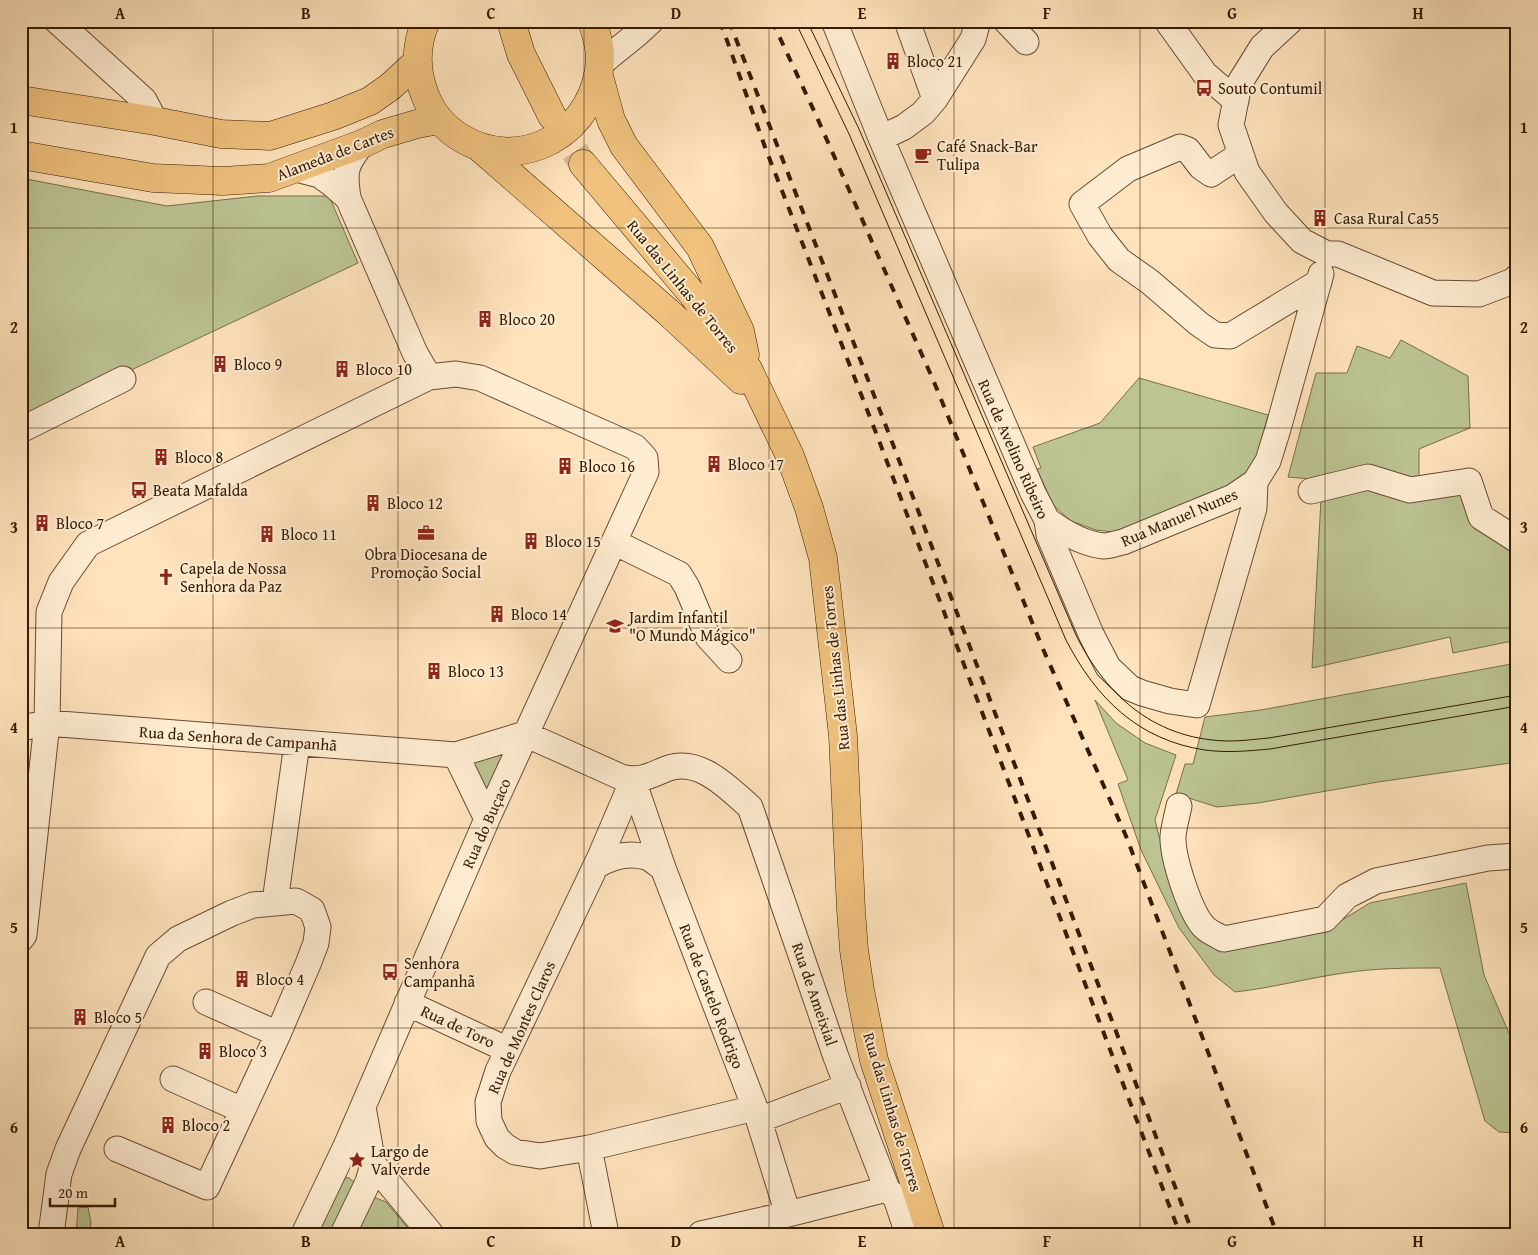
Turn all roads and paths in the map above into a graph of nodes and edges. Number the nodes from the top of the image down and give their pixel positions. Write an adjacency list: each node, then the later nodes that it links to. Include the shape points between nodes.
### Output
1 (57, 21): 19 (street, via 144,100)
2 (426, 21): 13 (main road)
3 (511, 21): 18 (main road, via 522,54)
4 (592, 21): 14 (main road, via 598,37)
5 (834, 21): 21 (street, Rua de Avelino Ribeiro)
6 (907, 21): 15 (street)
7 (978, 21): 15 (street, via 973,39)
8 (1006, 21): 12 (street)
9 (1167, 21): 17 (street, via 1205,74)
10 (1290, 21): 17 (street, via 1262,47 1239,84)
11 (651, 22): 14 (street)
12 (1026, 42)
13 (417, 62): 19 (main road, via 370,101 270,136 221,134); 20 (main road, via 420,83)
14 (599, 70): 23 (main road, via 594,93 580,116 562,134 531,149 496,151); 32 (main road, via 612,120 624,146 700,247 714,273 740,330)
15 (935, 99): 21 (street, via 923,113)
16 (21, 100): 19 (main road)
17 (1236, 101): 24 (street, via 1231,125)
18 (552, 116)
19 (155, 120)
20 (439, 120): 22 (main road, Alameda de Cartes, via 383,134); 23 (main road, via 464,140)
21 (881, 138): 39 (street, Rua de Avelino Ribeiro, via 1033,493)
22 (362, 144): 27 (main road, Alameda de Cartes); 28 (street, via 345,175)
23 (479, 147): 35 (main road, via 668,312)
24 (1241, 154): 29 (street, via 1247,172 1276,213 1302,241); 31 (street, via 1211,174 1188,150 1180,147 1128,170 1082,204 1100,236 1119,260 1215,335 1230,336)
25 (21, 155): 27 (main road, Alameda de Cartes, via 153,178 223,181 269,178)
26 (583, 164): 32 (main road, Rua das Linhas de Torres, via 693,295)
27 (296, 169): 28 (street, via 319,175)
28 (348, 198): 33 (street)
29 (1327, 254): 30 (street, via 1338,254 1433,293 1479,294); 31 (street)
30 (1516, 281)
31 (1319, 282): 37 (street, via 1276,437 1268,461)
32 (748, 369): 35 (main road, Rua das Linhas de Torres)
33 (428, 377): 41 (street, Rua do Buçaco, via 456,374 480,378 635,447 645,458 646,472); 43 (street, via 88,544 61,582 49,612)
34 (123, 379): 36 (street)
35 (765, 404): 77 (main road, Rua das Linhas de Torres, via 810,508 823,558 843,736 851,910 860,990 874,1060)
36 (21, 430)
37 (1255, 482): 39 (street, Rua Manuel Nunes, via 1233,497 1124,542 1105,546 1064,533); 39 (street, Rua de Avelino Ribeiro, via 1254,508 1198,705 1142,693 1126,685 1108,668 1066,579 1049,535)
38 (1312, 492): 40 (street, via 1368,477 1410,490 1470,481 1481,517)
39 (1048, 520)
40 (1517, 540)
41 (614, 542): 42 (street, via 679,574 708,637); 45 (street, Rua do Buçaco)
42 (728, 660)
43 (47, 723): 44 (street, Rua da Senhora de Campanhã); 46 (street, Rua da Senhora de Campanhã); 55 (street)
44 (21, 728)
45 (525, 734): 47 (street, Rua da Senhora de Campanhã); 48 (street); 50 (street, Rua do Buçaco)
46 (296, 743): 47 (street, Rua da Senhora de Campanhã); 54 (street)
47 (456, 755): 50 (street)
48 (632, 780): 52 (street, Rua de Montes Claros); 53 (street, Rua de Castelo Rodrigo); 61 (street, Rua de Ameixial, via 669,767 686,765 702,770 750,808)
49 (1179, 806): 51 (street, via 1173,837 1186,892 1205,928 1224,939 1325,919 1347,896 1376,881 1488,858)
50 (487, 819): 57 (street, Rua do Buçaco)
51 (1517, 856)
52 (596, 866): 53 (street, via 608,858 622,855 647,857); 59 (street, Rua de Montes Claros)
53 (663, 868): 64 (street, Rua de Castelo Rodrigo)
54 (275, 902): 58 (street, via 296,901 304,905 312,910 318,927 316,943); 70 (street, via 253,905 208,924 178,939 158,956 68,1149 59,1174)
55 (21, 940)
56 (206, 1002): 58 (street)
57 (407, 1003): 59 (street, Rua de Toro); 62 (street, Rua do Buçaco)
58 (278, 1034): 63 (street)
59 (508, 1050): 65 (street, Rua de Montes Claros, via 488,1102 489,1121 498,1138 515,1152 540,1156)
60 (173, 1079): 63 (street)
61 (848, 1086): 64 (street, Rua de Montes Claros); 68 (street, Rua de Ameixial)
62 (363, 1107): 67 (street); 71 (street)
63 (242, 1110): 66 (street, via 207,1187)
64 (757, 1114): 65 (street, Rua de Montes Claros); 69 (street, Rua de Castelo Rodrigo)
65 (589, 1148): 74 (street)
66 (117, 1149)
67 (373, 1164): 72 (street); 73 (street)
68 (887, 1189): 69 (street); 76 (street, Rua de Ameixial, via 896,1198)
69 (788, 1214): 75 (street)
70 (51, 1234)
71 (304, 1234)
72 (343, 1234)
73 (431, 1234)
74 (606, 1234)
75 (701, 1234)
76 (908, 1234)
77 (931, 1234)

